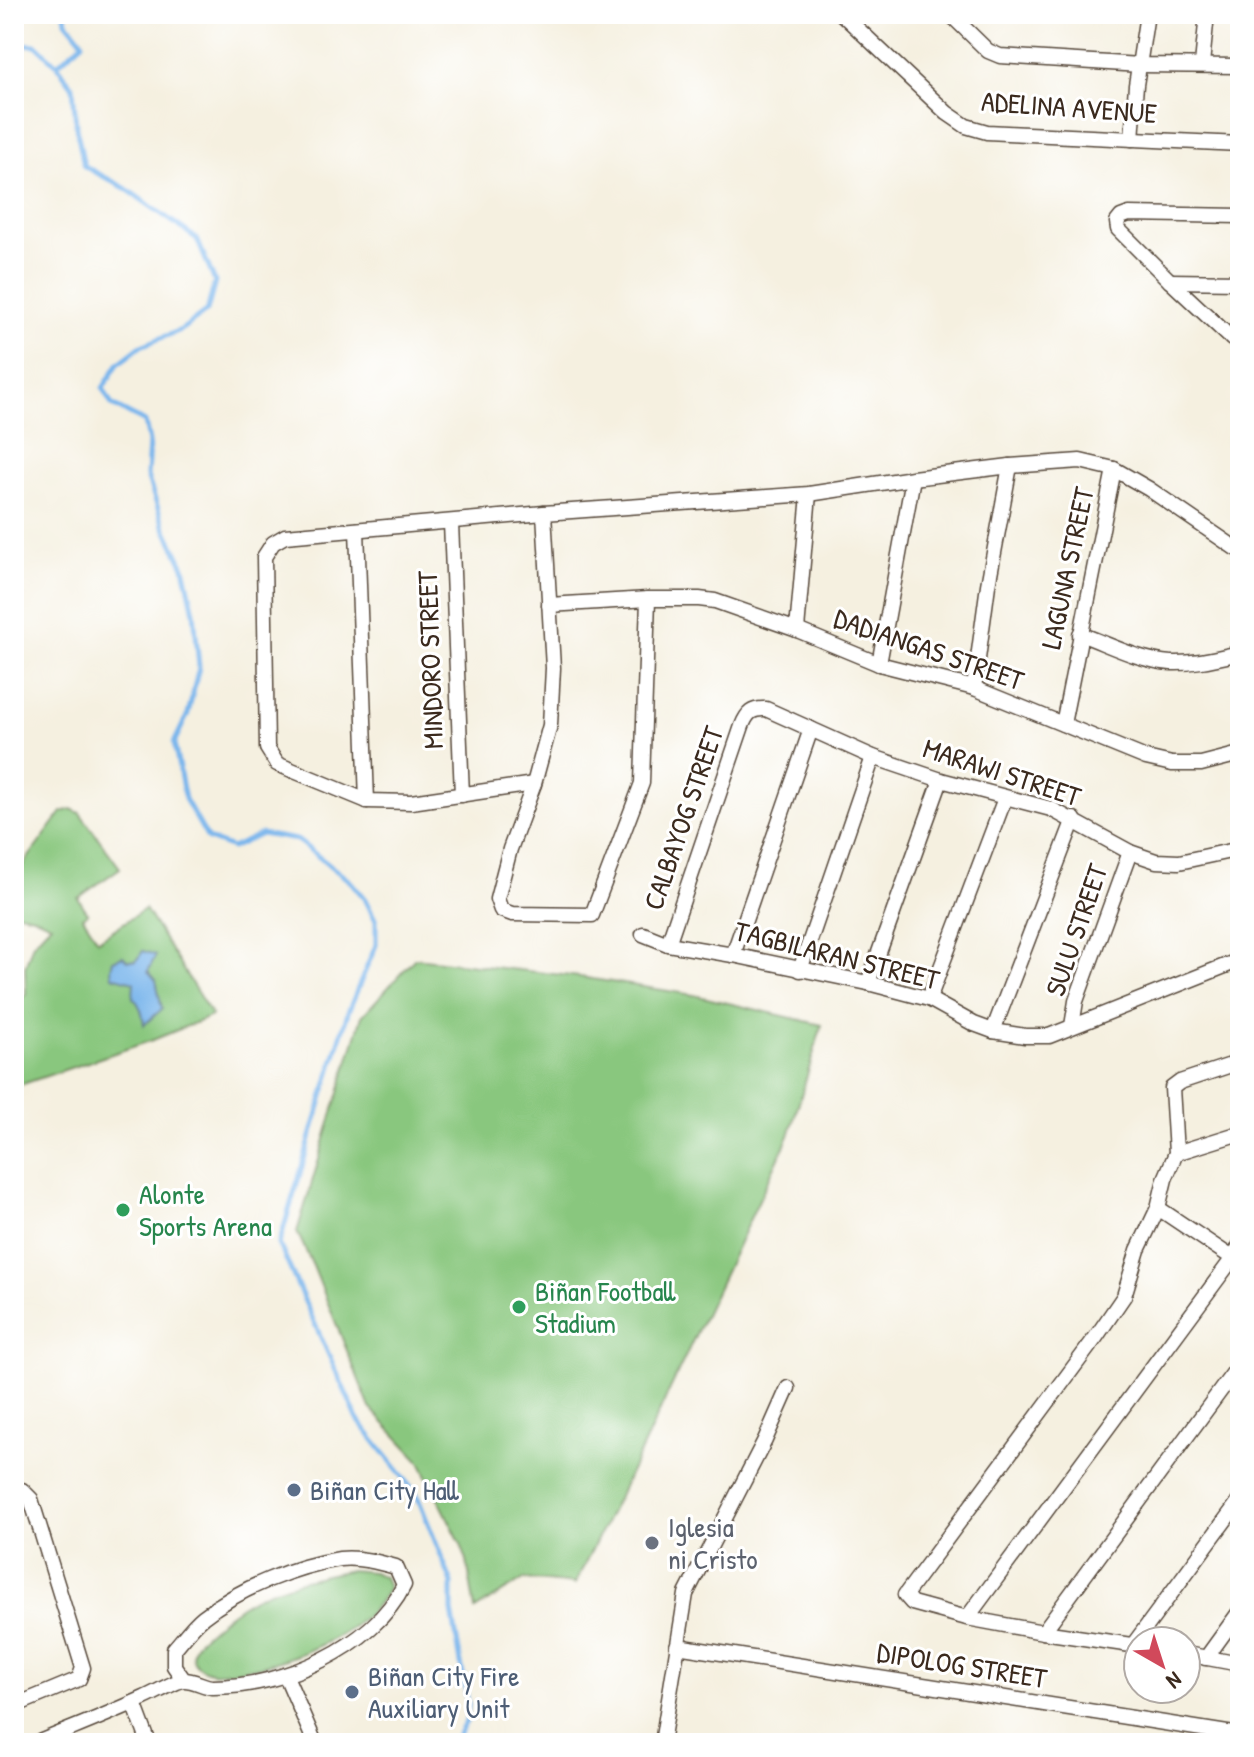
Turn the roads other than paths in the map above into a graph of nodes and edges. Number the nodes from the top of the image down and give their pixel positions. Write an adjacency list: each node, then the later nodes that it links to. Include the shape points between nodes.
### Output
1 (842, 14): 8 (street, ADELINA AVENUE, via 966,126 987,132)
2 (950, 14): 6 (street, via 1000,56)
3 (1147, 14): 6 (street)
4 (1207, 14): 5 (street)
5 (1202, 64): 6 (street); 7 (street)
6 (1140, 65): 8 (street)
7 (1240, 66)
8 (1132, 139): 9 (street, ADELINA AVENUE)
9 (1240, 144)
10 (1240, 216): 11 (street, via 1121,217 1118,229)
11 (1170, 281): 12 (street); 13 (street)
12 (1240, 282)
13 (1240, 343)
14 (1010, 466): 15 (street, via 1080,461); 16 (street); 28 (street)
15 (1114, 469): 21 (street); 25 (street, LAGUNA STREET)
16 (913, 478): 17 (street); 27 (street)
17 (809, 494): 18 (street); 24 (street)
18 (544, 513): 19 (street); 23 (street)
19 (451, 523): 20 (street); 36 (street, MINDORO STREET)
20 (357, 530): 38 (street); 38 (street, via 285,536 264,557 267,748 277,764)
21 (1240, 548)
22 (648, 599): 23 (street, DADIANGAS STREET); 24 (street, DADIANGAS STREET, via 715,601); 35 (street, via 642,783 592,915 501,910 497,899 510,849)
23 (549, 605): 35 (street, via 550,725)
24 (797, 630): 27 (street, DADIANGAS STREET)
25 (1080, 634): 26 (street, via 1169,663); 30 (street, LAGUNA STREET)
26 (1240, 653)
27 (879, 664): 28 (street, DADIANGAS STREET)
28 (974, 688): 30 (street, DADIANGAS STREET)
29 (751, 711): 31 (street, MARAWI STREET, via 766,709); 43 (street, CALBAYOG STREET)
30 (1063, 724): 32 (street, DADIANGAS STREET, via 1172,764 1201,764)
31 (811, 729): 33 (street, MARAWI STREET); 44 (street)
32 (1240, 754)
33 (873, 757): 34 (street, MARAWI STREET); 46 (street)
34 (941, 780): 37 (street, MARAWI STREET); 47 (street)
35 (534, 784): 36 (street)
36 (462, 795): 38 (street)
37 (1005, 798): 39 (street, MARAWI STREET); 48 (street)
38 (367, 801)
39 (1074, 819): 41 (street, MARAWI STREET); 50 (street)
40 (1240, 849): 41 (street, MARAWI STREET, via 1179,862)
41 (1130, 852): 49 (street, SULU STREET, via 1076,1001)
42 (643, 934): 43 (street, TAGBILARAN STREET)
43 (668, 944): 44 (street, TAGBILARAN STREET)
44 (733, 955): 46 (street, TAGBILARAN STREET)
45 (1240, 960): 49 (street, TAGBILARAN STREET)
46 (800, 970): 47 (street, TAGBILARAN STREET)
47 (868, 983): 48 (street, TAGBILARAN STREET)
48 (929, 999): 50 (street, TAGBILARAN STREET)
49 (1072, 1026): 50 (street, TAGBILARAN STREET, via 1049,1036)
50 (993, 1031)
51 (1240, 1062): 53 (street, via 1172,1088)
52 (1240, 1133): 53 (street)
53 (1176, 1153): 54 (street)
54 (1158, 1208): 55 (street); 61 (street, via 1124,1296 905,1595 912,1603)
55 (1238, 1255): 61 (street)
56 (1240, 1364): 63 (street)
57 (788, 1388): 65 (street, via 686,1594)
58 (14, 1488): 72 (street, via 31,1499 83,1668 79,1679)
59 (1240, 1500): 62 (street)
60 (1240, 1611): 67 (street)
61 (967, 1618): 63 (street)
62 (1149, 1625)
63 (1043, 1632): 64 (street)
64 (1122, 1643)
65 (677, 1646): 73 (street, DIPOLOG STREET); 77 (street)
66 (1202, 1657): 67 (street)
67 (1206, 1658): 68 (street)
68 (1240, 1664)
69 (286, 1676): 70 (street, via 210,1687); 70 (street, via 319,1663 376,1621 404,1585 396,1567 343,1559 243,1592 202,1618 174,1649 174,1666); 76 (street)
70 (184, 1680): 71 (street)
71 (134, 1703): 74 (street); 75 (street)
72 (14, 1706)
73 (1240, 1735)
74 (37, 1743)
75 (149, 1743)
76 (315, 1743)
77 (663, 1743)

